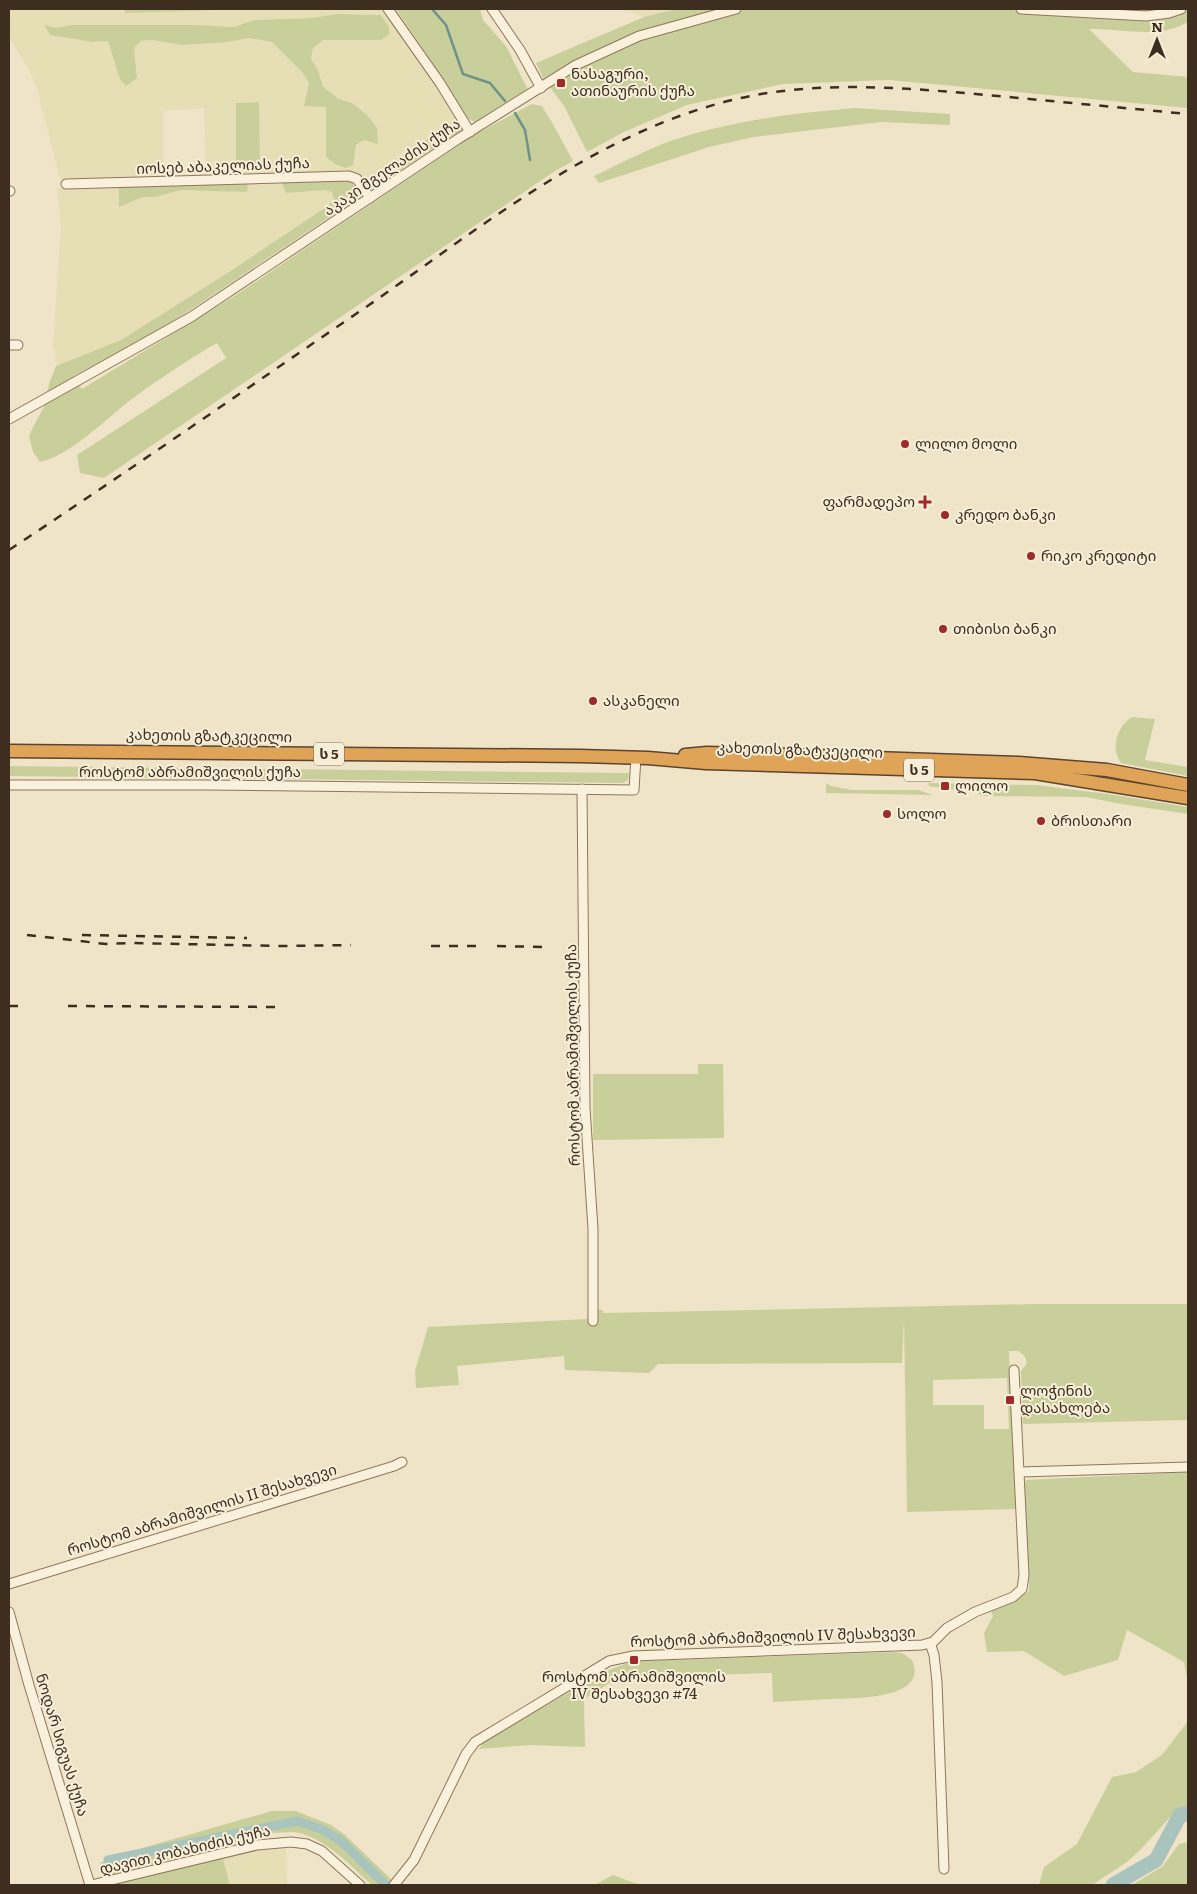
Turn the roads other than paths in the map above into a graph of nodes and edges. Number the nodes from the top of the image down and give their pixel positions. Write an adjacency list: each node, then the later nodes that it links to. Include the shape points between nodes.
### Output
1 (388, 9): 7 (street)
2 (492, 9): 6 (street, via 520,50)
3 (736, 9): 6 (street, აკაკი მგელაძის ქუჩა, via 639,36 576,65)
4 (1023, 9): 5 (street, via 1146,16)
5 (1182, 9)
6 (540, 88): 7 (street, აკაკი მგელაძის ქუჩა)
7 (470, 132): 9 (street, აკაკი მგელაძის ქუჩა)
8 (66, 184): 9 (street, იოსებ აბაკელიას ქუჩა, via 349,176 358,179)
9 (370, 198): 10 (street, აკაკი მგელაძის ქუჩა, via 191,318)
10 (9, 419)
11 (9, 751): 12 (highway, კახეთის გზატკეცილი / ს 5)
12 (642, 758): 14 (highway, კახეთის გზატკეცილი / ს 5, via 707,754 1019,763 1107,770); 15 (street, როსტომ აბრამიშვილის ქუჩა, via 634,790); 16 (highway, კახეთის გზატკეცილი / ს 5, via 706,763 1035,773)
13 (9, 785): 15 (street, როსტომ აბრამიშვილის ქუჩა)
14 (1188, 785)
15 (582, 789): 17 (street, როსტომ აბრამიშვილის ქუჩა, via 586,1108 593,1230)
16 (1188, 798)
17 (593, 1321)
18 (1014, 1370): 21 (street)
19 (402, 1462): 22 (street, როსტომ აბრამიშვილის II შესახვევი)
20 (1188, 1467): 21 (street)
21 (1020, 1472): 24 (street, via 1022,1589 1013,1597 975,1612 947,1628)
22 (9, 1584)
23 (9, 1612): 27 (street, ნოდარ სიგუას ქუჩა)
24 (930, 1643): 25 (street, via 936,1682); 26 (street, როსტომ აბრამიშვილის IV შესახვევი, via 633,1656 609,1661 475,1742 414,1860)
25 (944, 1869)
26 (396, 1884)
27 (91, 1885): 28 (street, დავით კობახიძის ქუჩა, via 257,1845 291,1842 307,1844 322,1851)
28 (360, 1885)

